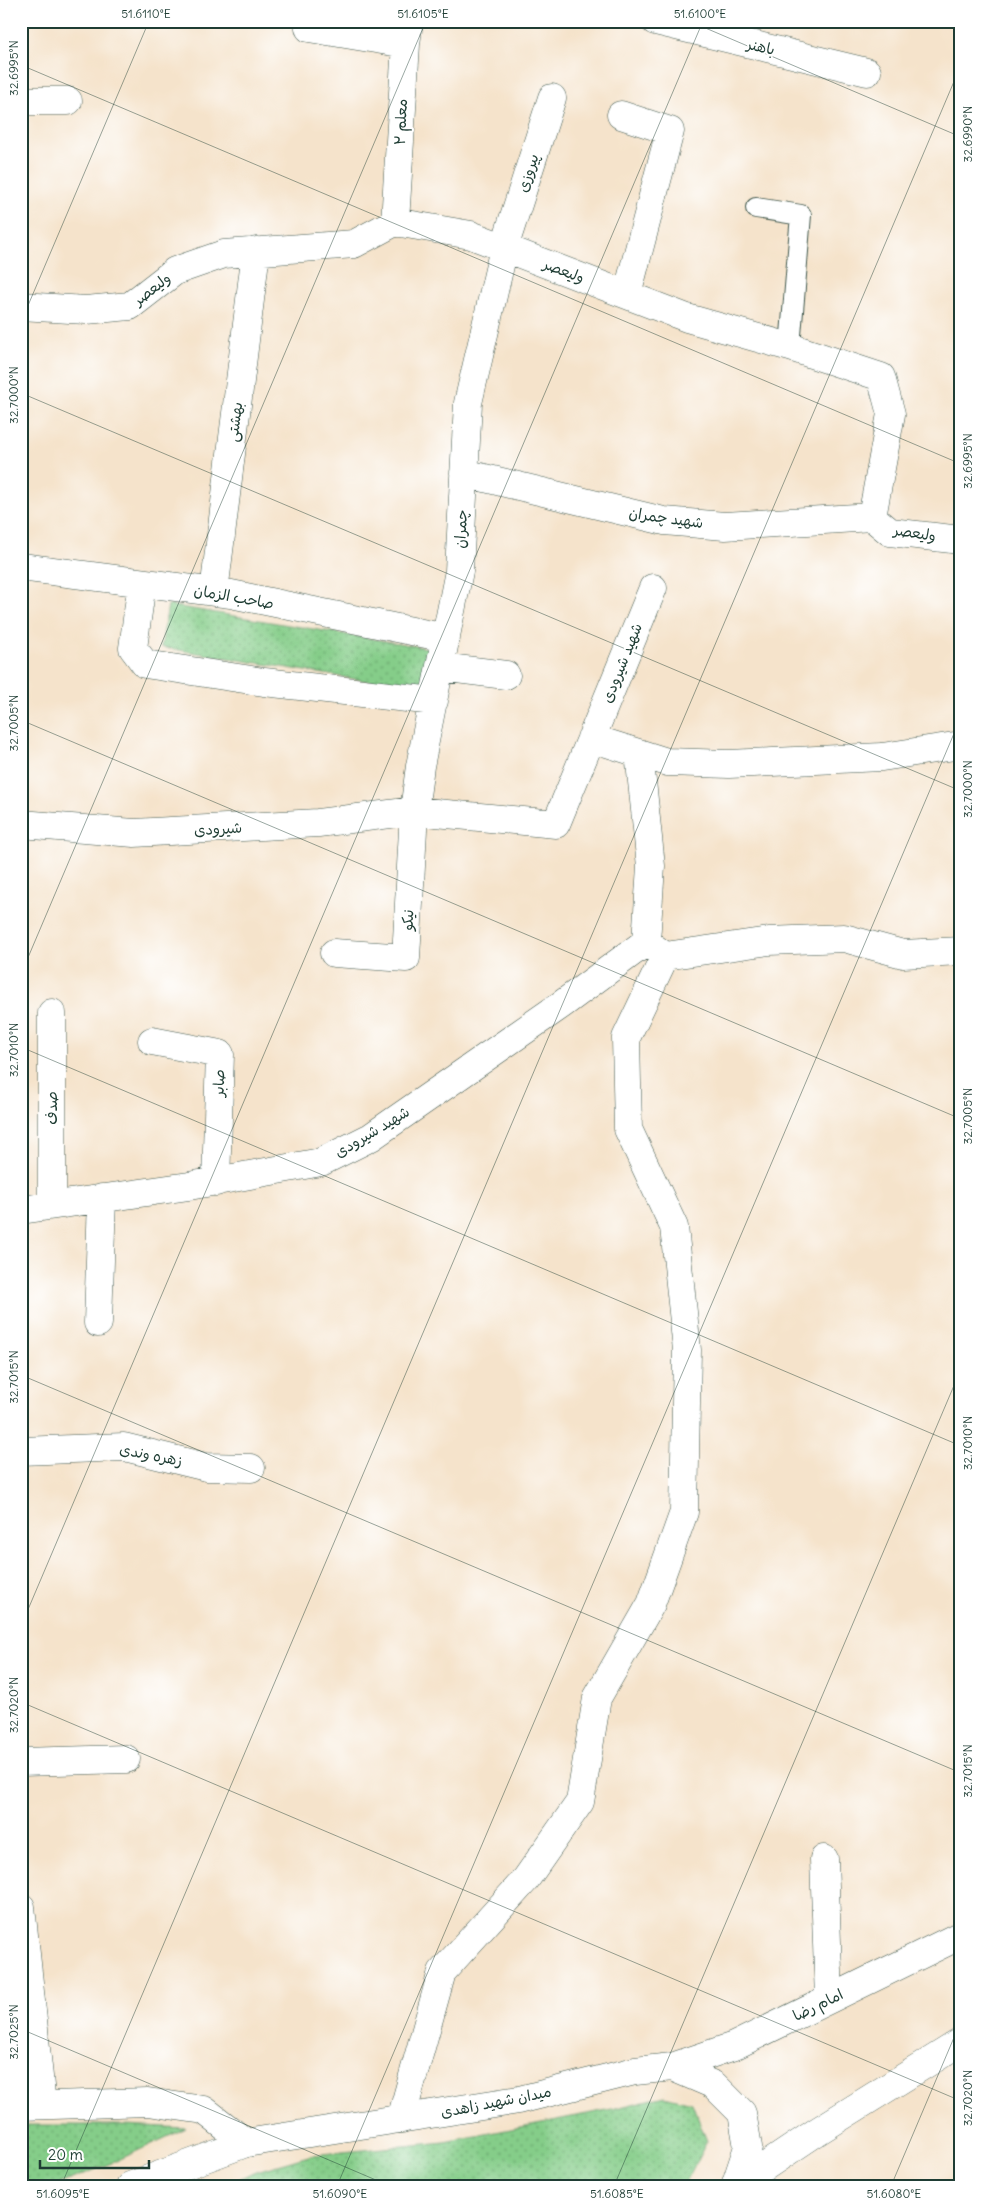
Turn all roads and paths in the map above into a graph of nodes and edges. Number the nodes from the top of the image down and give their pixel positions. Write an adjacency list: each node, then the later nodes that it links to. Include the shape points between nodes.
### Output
1 (655, 21): 4 (street, باهنر)
2 (309, 28): 3 (street)
3 (407, 33): 10 (street, معلم ۲)
4 (867, 72)
5 (552, 98): 11 (street, پیروزی)
6 (21, 100): 7 (street)
7 (68, 101)
8 (622, 114): 13 (street, via 670,130)
9 (756, 208): 15 (lane, via 801,216)
10 (395, 222): 11 (street, ولیعصر, via 471,235); 12 (street, ولیعصر, via 354,244)
11 (504, 248): 13 (street, ولیعصر); 16 (street, چمران, via 468,403)
12 (256, 251): 14 (street, ولیعصر, via 224,254 175,271 130,306 86,310); 22 (street, بهشتی)
13 (627, 295): 15 (street, ولیعصر, via 687,318)
14 (21, 306)
15 (790, 347): 17 (street, ولیعصر, via 881,377 891,414)
16 (464, 473): 17 (street, شهید چمران, via 664,521 725,526); 23 (street, چمران, via 459,571)
17 (872, 517): 18 (street, ولیعصر, via 890,532)
18 (961, 540)
19 (21, 567): 20 (street, صاحب الزمان)
20 (142, 583): 22 (street, صاحب الزمان); 26 (street, via 133,648 145,664 264,682)
21 (653, 588): 27 (street, شهید شیرودی)
22 (214, 592): 23 (street, صاحب الزمان)
23 (446, 638): 24 (street, چمران)
24 (440, 667): 25 (street); 26 (street, چمران)
25 (506, 675)
26 (434, 701): 30 (street, چمران)
27 (591, 738): 29 (street); 30 (street, شهید شیرودی, via 556,824)
28 (961, 745): 29 (street, via 882,757 729,764 667,762)
29 (639, 753): 32 (street, via 651,866)
30 (414, 811): 31 (street, شیرودی, via 318,823 134,833); 34 (street, نیکو, via 406,958)
31 (21, 824)
32 (655, 949): 33 (street, via 844,938 903,954); 37 (street, شهید شیرودی, via 561,1005 371,1137 321,1162); 53 (street, via 626,1038 628,1129 674,1227 688,1350 684,1512 651,1604 597,1698 580,1802 526,1879 442,1972)
33 (961, 951)
34 (334, 953)
35 (52, 1013): 39 (street, صدف)
36 (152, 1041): 37 (street, صابر, via 220,1054)
37 (216, 1182): 38 (street, شهید شیرودی)
38 (102, 1198): 39 (street, شهید شیرودی); 41 (street)
39 (52, 1204): 40 (street, شهید شیرودی)
40 (21, 1210)
41 (98, 1323)
42 (21, 1451): 43 (street, زهره وندی, via 124,1447 206,1467)
43 (251, 1468)
44 (126, 1759): 45 (street)
45 (21, 1762)
46 (824, 1859): 49 (street)
47 (21, 1907): 52 (street)
48 (961, 1935): 49 (street, امام رضا)
49 (830, 1999): 51 (street, امام رضا, via 734,2046)
50 (961, 2042): 58 (street)
51 (672, 2067): 53 (street, میدان شهید زاهدی, via 635,2071 519,2100); 58 (street, میدان شهید زاهدی, via 714,2085 742,2113 748,2147)
52 (32, 2105): 54 (street, via 148,2102 204,2110)
53 (400, 2119): 54 (street, میدان شهید زاهدی)
54 (246, 2143): 55 (street, میدان شهید زاهدی)
55 (194, 2163): 56 (street); 57 (street, میدان شهید زاهدی)
56 (130, 2186)
57 (173, 2186)
58 (736, 2186)

